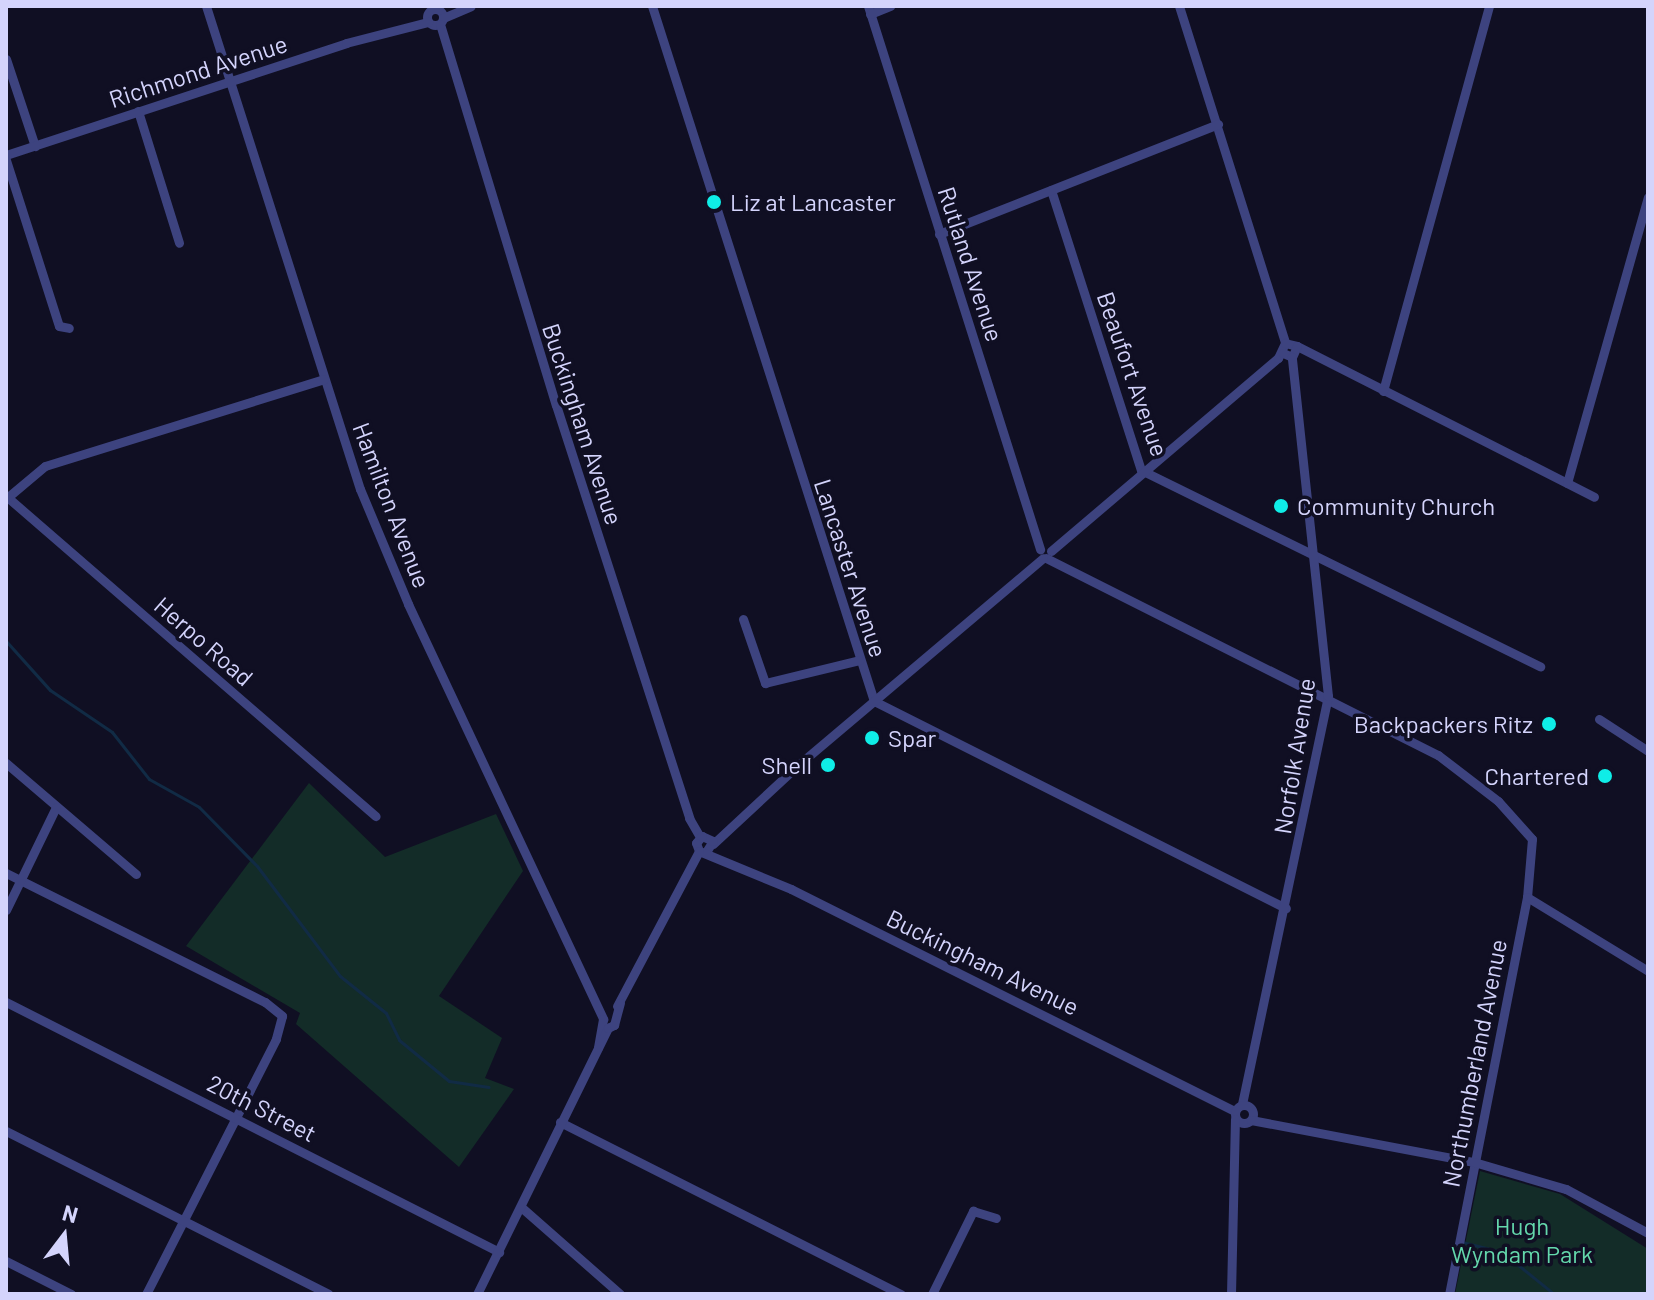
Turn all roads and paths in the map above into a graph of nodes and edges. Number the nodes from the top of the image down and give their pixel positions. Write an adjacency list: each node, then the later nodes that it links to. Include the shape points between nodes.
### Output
1 (206, 6): 10 (street, Hamilton Avenue)
2 (652, 6): 30 (street, Lancaster Avenue)
3 (890, 6): 7 (street)
4 (1179, 6): 12 (street, Norfolk Avenue)
5 (1489, 6): 22 (street)
6 (468, 7): 8 (street, Richmond Avenue)
7 (869, 10): 17 (street, Rutland Avenue)
8 (434, 15): 10 (street, Richmond Avenue); 39 (street, Buckingham Avenue, via 689,815)
9 (6, 59): 13 (street)
10 (230, 81): 11 (street, Richmond Avenue); 21 (street, Hamilton Avenue)
11 (138, 111): 13 (street, Richmond Avenue); 18 (street)
12 (1218, 124): 15 (street); 20 (street, Norfolk Avenue)
13 (35, 146): 14 (street, Richmond Avenue)
14 (6, 157): 19 (street, via 59,326)
15 (1051, 190): 17 (street); 23 (street, Beaufort Avenue)
16 (1648, 197): 24 (street)
17 (939, 234): 27 (street, Rutland Avenue)
18 (179, 243)
19 (69, 328)
20 (1289, 349): 22 (street); 23 (street); 28 (street, Norfolk Avenue)
21 (324, 379): 25 (street, via 45,466); 48 (street, Hamilton Avenue, via 394,572 591,999)
22 (1383, 391): 24 (street)
23 (1141, 470): 27 (street); 28 (street, Beaufort Avenue)
24 (1567, 483): 26 (street)
25 (7, 496): 38 (street, Herpo Road)
26 (1594, 497)
27 (1045, 552): 32 (street); 33 (street)
28 (1314, 556): 31 (street, Beaufort Avenue); 32 (street, Norfolk Avenue)
29 (743, 619): 30 (street, via 765,683)
30 (859, 660): 33 (street, Lancaster Avenue)
31 (1540, 666)
32 (1328, 696): 43 (street, Northumberland Avenue, via 1453,764 1498,801 1532,839); 44 (street, Norfolk Avenue)
33 (874, 701): 39 (street); 44 (street)
34 (1599, 719): 35 (street)
35 (1648, 751)
36 (6, 763): 37 (street)
37 (56, 807): 41 (street); 42 (street)
38 (376, 816)
39 (705, 843): 48 (street, via 688,865); 49 (street, Buckingham Avenue, via 727,859)
40 (6, 873): 42 (street)
41 (136, 874)
42 (20, 881): 45 (street); 50 (street, via 274,1007 283,1021)
43 (1527, 897): 46 (street); 53 (street, Northumberland Avenue)
44 (1286, 908): 49 (street, Norfolk Avenue)
45 (6, 910)
46 (1648, 971)
47 (6, 1002): 50 (street, 20th Street)
48 (608, 1021): 51 (street)
49 (1244, 1113): 53 (street); 67 (street)
50 (236, 1116): 56 (street); 58 (street, 20th Street)
51 (560, 1122): 54 (street); 65 (street)
52 (6, 1131): 56 (street)
53 (1474, 1162): 57 (street, via 1566,1189); 68 (street, Northumberland Avenue)
54 (521, 1207): 58 (street); 64 (street)
55 (996, 1218): 66 (street, via 973,1211)
56 (183, 1220): 61 (street); 62 (street)
57 (1648, 1233)
58 (499, 1252): 63 (street)
59 (6, 1261): 60 (street)
60 (71, 1294)
61 (146, 1294)
62 (328, 1294)
63 (477, 1294)
64 (620, 1294)
65 (901, 1294)
66 (932, 1294)
67 (1231, 1294)
68 (1449, 1294)

